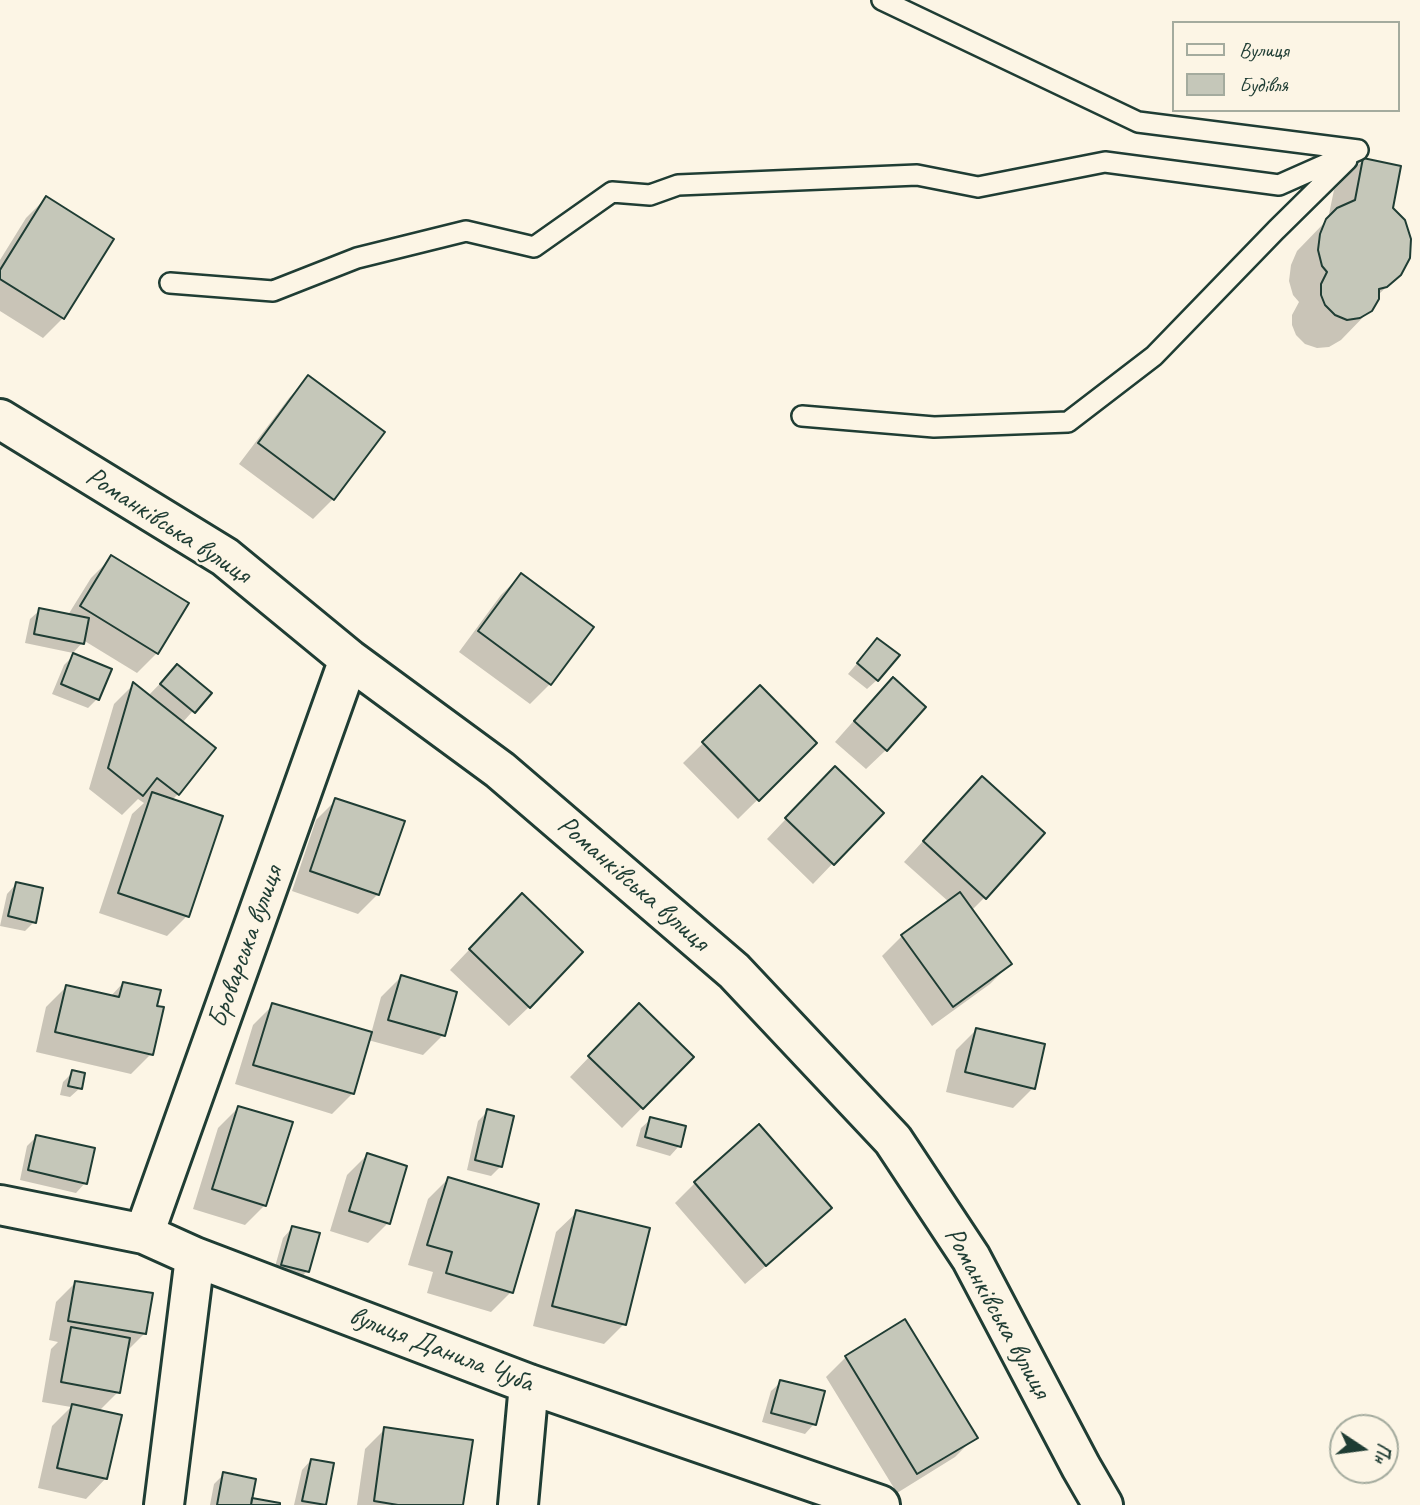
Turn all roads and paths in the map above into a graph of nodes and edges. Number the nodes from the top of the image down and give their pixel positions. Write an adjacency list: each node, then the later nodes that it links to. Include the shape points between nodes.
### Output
1 (882, 0): 2 (lane, via 1138,122)
2 (1358, 150): 3 (lane, via 1279,185 1105,162 978,187 917,175 678,185 650,195 612,192 534,247 466,231 357,258 273,291); 4 (lane, via 1154,356 1068,422 934,428)
3 (170, 283)
4 (802, 416)
5 (0, 419): 6 (street, Романківська вулиця, via 225,557)
6 (349, 659): 8 (street, Броварська вулиця); 14 (street, Романківська вулиця, via 500,770 734,971 893,1140 971,1258)
7 (0, 1205): 8 (street, вулиця Данила Чуба)
8 (144, 1234): 9 (street, вулиця Данила Чуба)
9 (195, 1257): 10 (street, вулиця Данила Чуба); 11 (street)
10 (529, 1384): 12 (street); 13 (street, вулиця Данила Чуба)
11 (164, 1505)
12 (518, 1505)
13 (880, 1505)
14 (1103, 1505)

